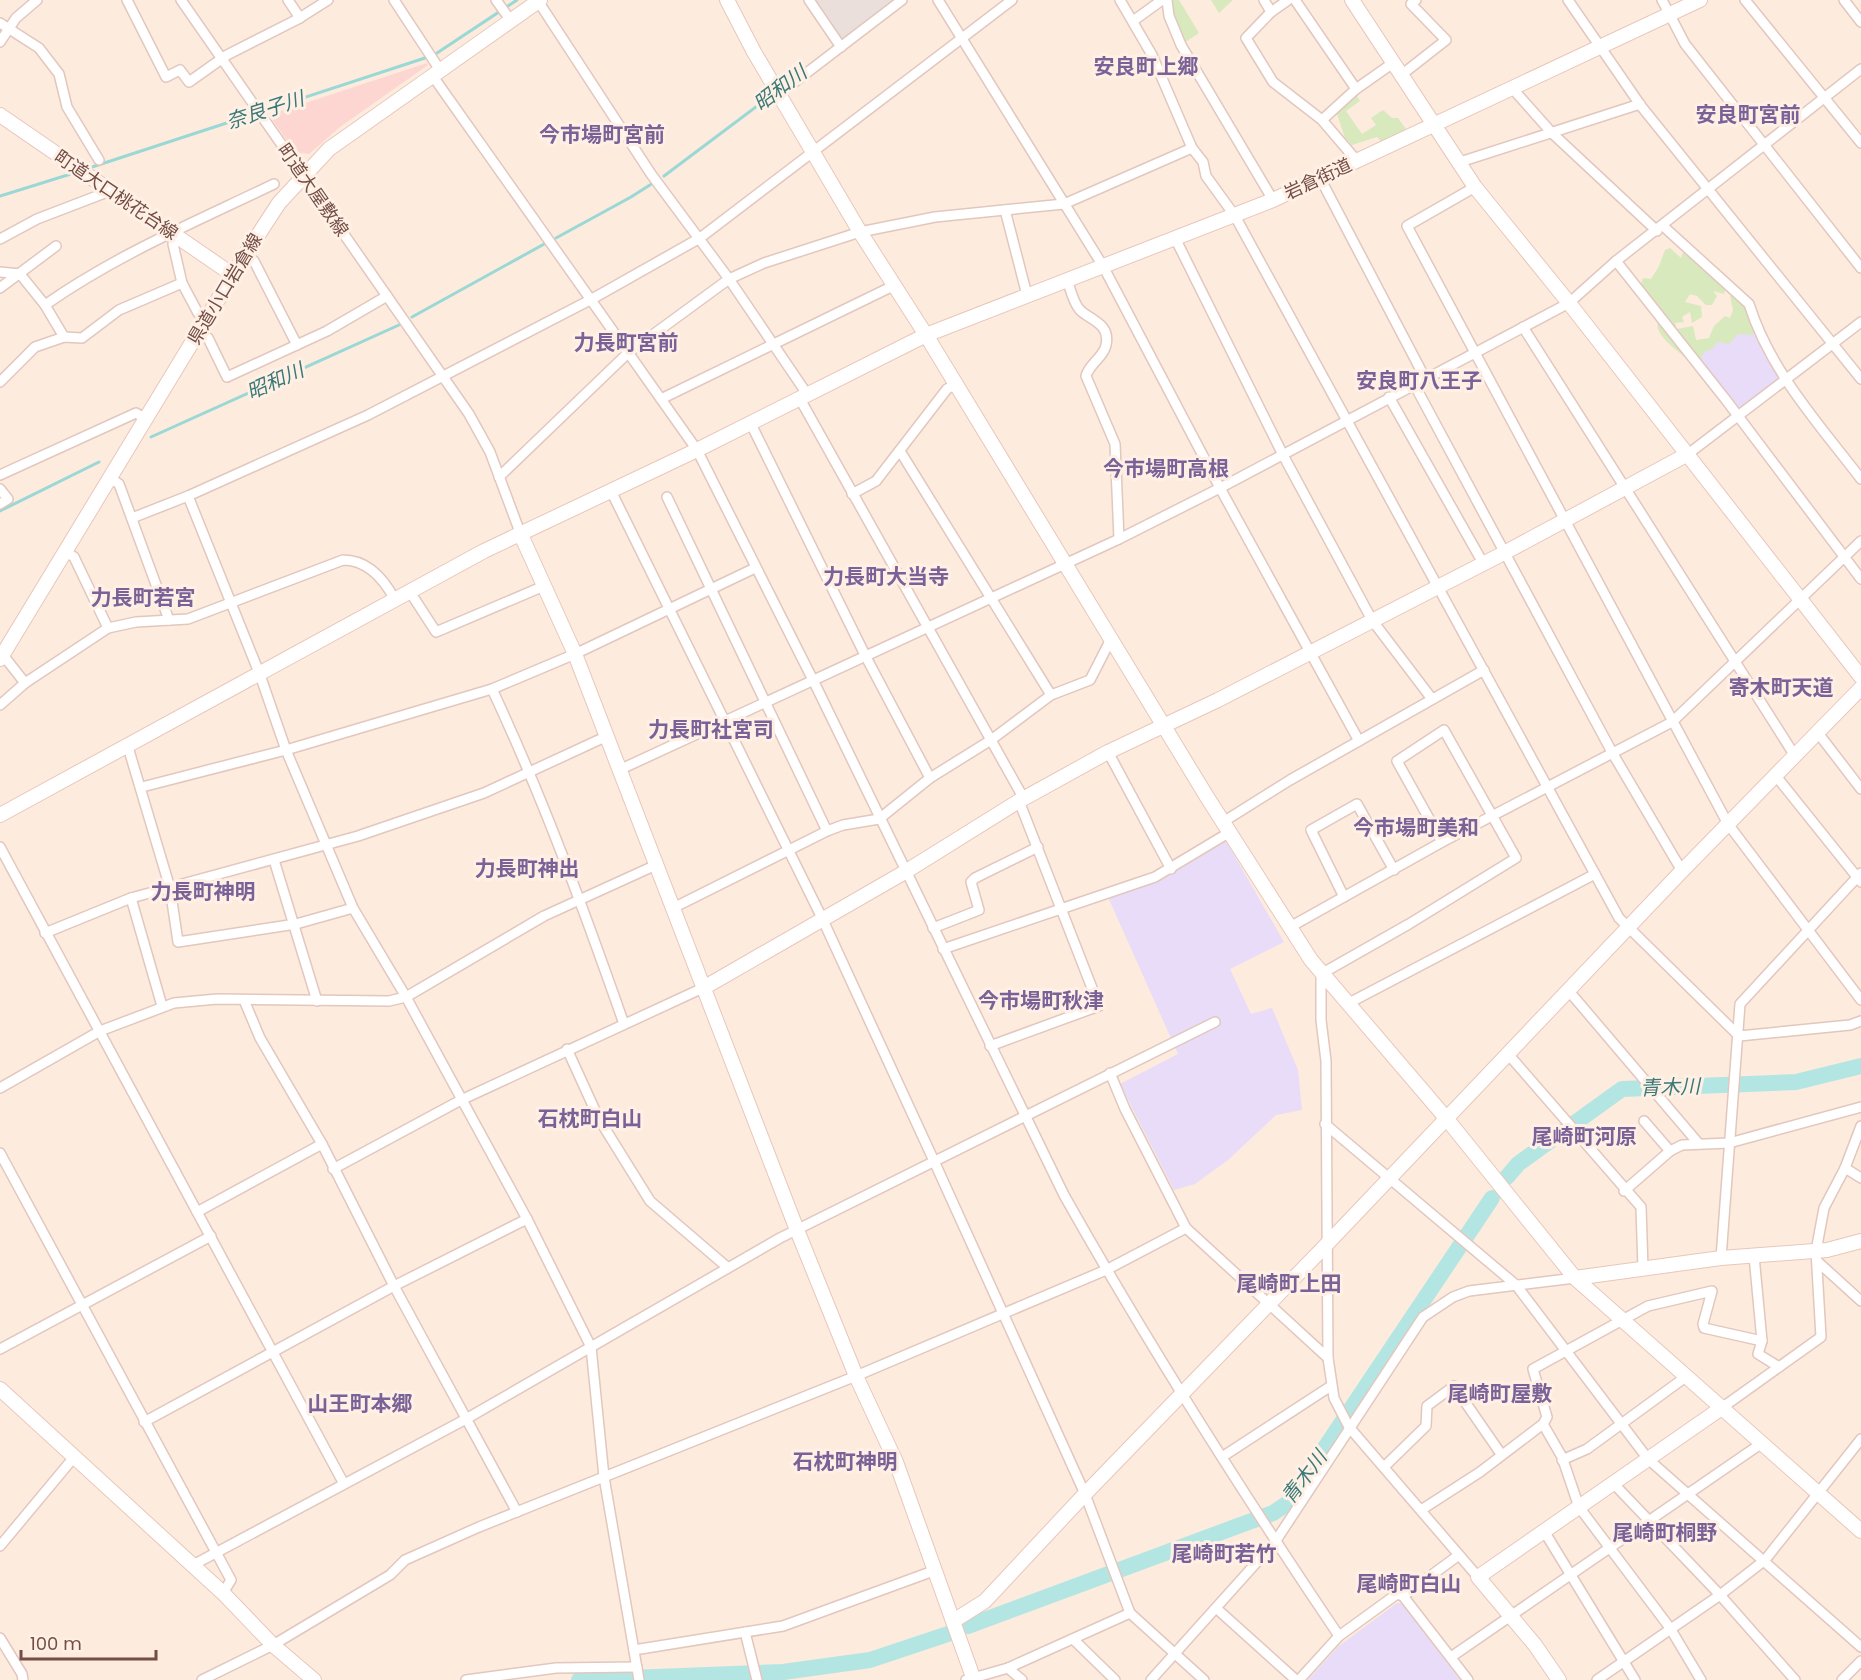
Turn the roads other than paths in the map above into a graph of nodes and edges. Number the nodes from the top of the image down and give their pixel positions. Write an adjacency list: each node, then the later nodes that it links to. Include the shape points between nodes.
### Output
1 (37, 0): 33 (street)
2 (127, 0): 38 (street, via 166,77 180,70 189,82)
3 (181, 0): 38 (street, 町道大屋敷線)
4 (288, 0): 28 (street)
5 (328, 0): 28 (street)
6 (394, 0): 41 (street)
7 (496, 0): 29 (street)
8 (727, 0): 45 (street)
9 (809, 0): 36 (street)
10 (902, 0): 36 (street)
11 (938, 0): 34 (street)
12 (1012, 0): 34 (street)
13 (1120, 0): 30 (street)
14 (1164, 0): 30 (street); 65 (street, via 1181,45)
15 (1264, 0): 26 (street)
16 (1288, 0): 26 (street)
17 (1295, 0): 44 (street)
18 (1352, 0): 39 (street)
19 (1416, 0): 42 (street, via 1412,4 1446,40)
20 (1568, 0): 37 (street)
21 (1662, 0): 27 (street)
22 (1700, 0): 27 (street, 岩倉街道)
23 (1745, 0): 46 (street)
24 (1844, 0): 31 (street)
25 (539, 1): 29 (street, 県道小口岩倉線); 73 (street, via 651,174)
26 (1271, 12): 49 (street, via 1246,39 1273,82)
27 (1670, 14): 37 (street, 岩倉街道); 53 (street, via 1685,44)
28 (300, 18): 38 (street)
29 (511, 21): 41 (street, 県道小口岩倉線)
30 (1133, 21): 54 (street)
31 (1861, 22)
32 (0, 23): 33 (street)
33 (9, 29): 35 (street); 56 (street, via 39,48 59,74 67,107)
34 (960, 37): 55 (street); 66 (street)
35 (0, 42)
36 (839, 44): 45 (street)
37 (1601, 48): 43 (street, 岩倉街道); 47 (street)
38 (222, 59): 59 (street, 町道大屋敷線)
39 (1393, 63): 42 (street); 44 (street)
40 (1861, 69): 46 (street)
41 (436, 72): 59 (street, 県道小口岩倉線, via 329,149); 90 (street)
42 (1400, 76): 50 (street)
43 (1512, 88): 50 (street, 岩倉街道); 51 (street)
44 (1356, 89): 49 (street)
45 (777, 91): 55 (street)
46 (1826, 98): 52 (street); 53 (street)
47 (1640, 104): 51 (street); 64 (street)
48 (0, 115): 63 (street, 町道大口桃花台線)
49 (1322, 120): 57 (street)
50 (1434, 125): 57 (street, 岩倉街道); 58 (street)
51 (1552, 133): 58 (street); 69 (street)
52 (1861, 143)
53 (1766, 146): 64 (street); 79 (street)
54 (1192, 148): 66 (street); 68 (street, via 1203,162 1206,176)
55 (812, 151): 70 (street); 73 (street)
56 (99, 160)
57 (1357, 161): 60 (street, 岩倉街道)
58 (1457, 163): 62 (street)
59 (303, 175): 76 (street, 県道小口岩倉線, via 271,214); 89 (street, 町道大屋敷線)
60 (1320, 178): 65 (street, 岩倉街道); 105 (street)
61 (274, 184): 71 (street)
62 (1475, 187): 91 (street); 103 (street, via 1407,226)
63 (110, 191): 71 (street, 町道大口桃花台線); 72 (street)
64 (1709, 191): 69 (street); 100 (street)
65 (1273, 200): 68 (street, 岩倉街道)
66 (1064, 204): 67 (street); 78 (street)
67 (1005, 210): 70 (street, via 935,217); 88 (street)
68 (1235, 216): 74 (street, 岩倉街道); 116 (street)
69 (1660, 229): 77 (street); 107 (street, via 1749,304)
70 (860, 232): 83 (street, via 764,262); 86 (street)
71 (174, 234): 82 (street, 町道大口桃花台線); 85 (street); 92 (street, via 82,278)
72 (0, 238)
73 (700, 238): 83 (street); 90 (street)
74 (1175, 238): 78 (street, 岩倉街道); 120 (street)
75 (56, 246): 81 (street)
76 (245, 255): 82 (street, 県道小口岩倉線); 101 (street, via 254,261)
77 (1616, 261): 91 (street); 114 (street)
78 (1103, 266): 84 (street, 岩倉街道); 126 (street)
79 (1861, 268)
80 (0, 272): 81 (street)
81 (21, 274): 87 (street); 92 (street)
82 (233, 275): 93 (street, 県道小口岩倉線)
83 (729, 279): 99 (street); 102 (street)
84 (1067, 279): 88 (street, 岩倉街道); 137 (street, via 1079,309 1097,319 1106,335 1104,350 1086,376 1115,444)
85 (182, 283): 93 (street, via 198,313); 98 (street, via 119,310 82,338)
86 (895, 285): 97 (street); 99 (street)
87 (0, 288)
88 (1027, 295): 97 (street, 岩倉街道)
89 (387, 296): 101 (street); 104 (street, 町道大屋敷線)
90 (592, 299): 102 (street); 104 (street)
91 (1569, 303): 95 (street); 121 (street)
92 (45, 305): 98 (street)
93 (207, 319): 96 (street, 県道小口岩倉線)
94 (1861, 322): 100 (street)
95 (1523, 327): 103 (street); 128 (street)
96 (199, 332): 101 (street, via 208,338 228,377); 115 (street, 県道小口岩倉線)
97 (926, 335): 109 (street); 111 (street, 岩倉街道)
98 (64, 337): 108 (street, via 32,349)
99 (772, 344): 111 (street); 113 (street)
100 (1830, 344): 106 (street); 107 (street)
101 (297, 345)
102 (628, 352): 113 (street); 123 (street)
103 (1474, 352): 105 (street); 135 (street)
104 (443, 376): 123 (street, 町道大屋敷線, via 481,433); 131 (street, via 368,415)
105 (1425, 378): 110 (street)
106 (1861, 379)
107 (1785, 380): 114 (street); 125 (street)
108 (0, 382)
109 (956, 384): 119 (street, via 947,389); 143 (street)
110 (1414, 384): 112 (street); 140 (street)
111 (804, 397): 117 (street, 岩倉街道); 130 (street)
112 (1389, 397): 116 (street); 142 (street)
113 (661, 399): 118 (street)
114 (1737, 416): 121 (street); 141 (street)
115 (146, 419): 122 (street, via 136,413); 124 (street, 県道小口岩倉線)
116 (1346, 420): 120 (street); 147 (street)
117 (751, 424): 118 (street, 岩倉街道); 163 (street)
118 (697, 450): 129 (street, 岩倉街道); 144 (street)
119 (900, 451): 130 (street, via 876,481); 150 (street)
120 (1283, 454): 126 (street); 156 (street)
121 (1688, 454): 128 (street); 151 (street)
122 (0, 475)
123 (500, 477): 136 (street, 町道大屋敷線)
124 (110, 478): 134 (street, via 118,484); 139 (street, 県道小口岩倉線)
125 (1861, 479)
126 (1221, 488): 137 (street); 160 (street)
127 (0, 489): 133 (street, via 8,499)
128 (1626, 489): 135 (street); 164 (street)
129 (611, 491): 136 (street, 岩倉街道); 154 (street)
130 (852, 494): 158 (street)
131 (188, 496): 134 (street); 153 (street)
132 (667, 497): 148 (street)
133 (0, 504)
134 (132, 518): 155 (street)
135 (1564, 521): 140 (street); 177 (street)
136 (521, 535): 146 (street); 149 (street, 岩倉街道)
137 (1119, 539): 143 (street)
138 (1861, 541): 141 (street)
139 (65, 551): 157 (street, via 74,557); 162 (street, 県道小口岩倉線)
140 (1504, 553): 142 (street); 186 (street)
141 (1845, 556): 145 (street); 151 (street)
142 (1483, 563): 147 (street)
143 (1065, 564): 150 (street); 159 (street)
144 (755, 568): 148 (street); 168 (street)
145 (1861, 579)
146 (544, 586): 149 (street, via 436,632); 161 (street)
147 (1437, 587): 156 (street); 165 (street)
148 (711, 589): 154 (street); 174 (street)
149 (410, 592): 152 (street, 岩倉街道)
150 (990, 599): 158 (street); 172 (street)
151 (1798, 599): 164 (street); 167 (street)
152 (395, 600): 153 (street, via 389,588 367,567 355,560 343,560); 166 (street, 岩倉街道)
153 (229, 605): 155 (street, via 188,619); 166 (street)
154 (668, 609): 161 (street); 176 (street)
155 (169, 620): 157 (street)
156 (1372, 620): 160 (street); 173 (street)
157 (108, 628): 169 (street)
158 (927, 628): 163 (street); 181 (street)
159 (1111, 639): 172 (street, via 1090,680); 178 (street)
160 (1311, 652): 178 (street); 182 (street)
161 (575, 654): 171 (street); 180 (street)
162 (1, 655): 169 (street)
163 (866, 657): 168 (street); 191 (street)
164 (1736, 661): 177 (street); 187 (street)
165 (1484, 670): 173 (street); 192 (street)
166 (260, 675): 183 (street, 岩倉街道); 184 (street)
167 (1861, 677)
168 (813, 680): 174 (street); 198 (street)
169 (25, 683): 175 (street)
170 (1861, 688): 179 (street)
171 (492, 689): 184 (street); 188 (street)
172 (1051, 695): 181 (street)
173 (1432, 699): 182 (street)
174 (765, 702): 176 (street); 201 (street)
175 (0, 705)
176 (724, 721): 189 (street); 206 (street)
177 (1672, 722): 186 (street); 199 (street)
178 (1164, 725): 185 (street); 200 (street)
179 (1818, 733): 187 (street); 194 (street)
180 (605, 737): 188 (street); 189 (street)
181 (991, 740): 191 (street); 195 (street)
182 (1359, 741): 200 (street)
183 (128, 747): 193 (street); 196 (street, 岩倉街道)
184 (286, 750): 193 (street); 203 (street)
185 (1108, 752): 195 (street); 209 (street)
186 (1613, 754): 192 (street); 211 (street)
187 (1796, 756): 190 (street)
188 (530, 770): 203 (street, via 484,793); 218 (street)
189 (619, 770): 208 (street)
190 (1776, 776): 199 (street); 214 (street)
191 (930, 778): 198 (street)
192 (1547, 786): 197 (street); 213 (street)
193 (142, 787): 215 (street)
194 (1861, 789)
195 (1022, 800): 205 (street); 212 (street)
196 (0, 815)
197 (1491, 816): 202 (street); 202 (street, via 1444,730 1397,761); 230 (street, via 1516,858)
198 (879, 819): 201 (street); 212 (street)
199 (1728, 824): 211 (street); 227 (street)
200 (1226, 827): 209 (street); 224 (street)
201 (827, 831): 206 (street)
202 (1442, 842): 210 (street)
203 (328, 846): 207 (street); 219 (street)
204 (0, 847): 228 (street)
205 (1038, 847): 221 (street); 225 (street, via 975,878 971,882 979,910)
206 (788, 850): 220 (street); 222 (street)
207 (274, 860): 215 (street); 223 (street)
208 (656, 865): 218 (street); 220 (street)
209 (1171, 869): 221 (street)
210 (1394, 870): 216 (street); 216 (street, via 1357,804 1311,830)
211 (1682, 871): 226 (street)
212 (905, 872): 222 (street); 225 (street)
213 (1595, 874): 226 (street); 237 (street)
214 (1860, 878): 227 (street)
215 (170, 888): 217 (street); 223 (street, via 178,942)
216 (1344, 897): 224 (street)
217 (131, 898): 228 (street); 238 (street)
218 (580, 898): 233 (street); 241 (street)
219 (352, 908): 223 (street); 233 (street)
220 (673, 908): 231 (street)
221 (1062, 910): 229 (street); 244 (street, via 1099,1006)
222 (822, 918): 231 (street); 261 (street)
223 (296, 924): 236 (street)
224 (1290, 927): 230 (street)
225 (933, 928): 229 (street)
226 (1628, 928): 232 (street); 243 (street)
227 (1809, 928): 235 (street); 243 (street, via 1740,1005)
228 (45, 933): 242 (street)
229 (943, 949): 244 (street)
230 (1321, 974): 237 (street); 254 (street)
231 (705, 987): 241 (street); 270 (street)
232 (1568, 990): 246 (street); 258 (street)
233 (405, 997): 236 (street, via 390,1001); 249 (street)
234 (244, 1000): 236 (street); 238 (street); 257 (street, via 260,1038)
235 (1861, 1000)
236 (317, 1001)
237 (1349, 1004): 252 (street)
238 (162, 1006): 242 (street)
239 (1861, 1021): 243 (street)
240 (1215, 1022): 247 (street)
241 (624, 1024): 245 (street)
242 (100, 1031): 248 (street); 267 (street)
243 (1739, 1036): 256 (street)
244 (990, 1046): 251 (street)
245 (567, 1049): 249 (street); 277 (street, via 599,1119 650,1201)
246 (1508, 1054): 252 (street); 266 (street)
247 (1110, 1073): 251 (street); 269 (street)
248 (0, 1088)
249 (461, 1100): 263 (street); 268 (street)
250 (1861, 1107): 256 (street)
251 (1024, 1115): 261 (street); 279 (street)
252 (1446, 1118): 264 (street); 280 (street)
253 (1644, 1121): 259 (street)
254 (1325, 1124): 264 (street); 273 (street)
255 (1861, 1126): 262 (street)
256 (1729, 1143): 258 (street); 276 (street)
257 (322, 1144): 263 (street); 267 (street)
258 (1699, 1144): 259 (street)
259 (1670, 1150): 266 (street)
260 (0, 1153): 285 (street)
261 (934, 1161): 270 (street); 286 (street)
262 (1845, 1168): 265 (street); 275 (street, via 1824,1208)
263 (333, 1169): 282 (street)
264 (1390, 1178): 273 (street); 281 (street)
265 (1861, 1178)
266 (1624, 1191): 278 (street, via 1641,1207)
267 (197, 1212): 271 (street)
268 (527, 1219): 282 (street); 289 (street)
269 (1186, 1228): 279 (street); 284 (street)
270 (797, 1230): 277 (street); 295 (street)
271 (211, 1236): 285 (street); 291 (street)
272 (1861, 1241): 275 (street)
273 (1326, 1245): 284 (street); 293 (street)
274 (1755, 1256): 275 (street); 276 (street); 288 (street)
275 (1817, 1256): 283 (street); 294 (street, via 1821,1337)
276 (1722, 1258): 278 (street)
277 (727, 1267): 289 (street)
278 (1643, 1269): 280 (street)
279 (1106, 1270): 286 (street); 299 (street)
280 (1575, 1278): 281 (street); 287 (street)
281 (1516, 1285): 292 (street); 303 (street, via 1469,1291 1423,1317)
282 (393, 1286): 291 (street); 301 (street)
283 (1861, 1301)
284 (1268, 1304): 293 (street); 299 (street)
285 (82, 1307): 290 (street); 302 (street)
286 (1002, 1313): 295 (street); 319 (street)
287 (1623, 1319): 288 (street, via 1648,1306 1712,1291 1704,1328); 292 (street); 296 (street)
288 (1762, 1341): 294 (street, via 1758,1354)
289 (591, 1347): 301 (street); 314 (street)
290 (0, 1349)
291 (272, 1351): 302 (street); 316 (street)
292 (1566, 1351): 304 (street, via 1533,1369 1547,1417); 305 (street)
293 (1328, 1358): 297 (street)
294 (1779, 1367): 300 (street)
295 (856, 1376): 314 (street); 333 (street, via 896,1462)
296 (1687, 1376): 300 (street); 305 (street)
297 (1331, 1386): 303 (street); 310 (street)
298 (0, 1389): 309 (street)
299 (1183, 1392): 310 (street); 319 (street)
300 (1722, 1407): 307 (street); 311 (street)
301 (466, 1419): 316 (street); 322 (street)
302 (144, 1422): 329 (street)
303 (1346, 1422): 313 (street); 326 (street)
304 (1543, 1424): 308 (street); 312 (street)
305 (1622, 1424): 311 (street); 312 (street, via 1587,1449)
306 (1861, 1439): 318 (street)
307 (1762, 1443): 317 (street); 318 (street)
308 (1501, 1454): 313 (street, via 1454,1386 1427,1406 1426,1426); 321 (street)
309 (75, 1456): 327 (street); 332 (street)
310 (1222, 1457): 326 (street)
311 (1648, 1459): 315 (street); 317 (street)
312 (1562, 1460): 320 (street)
313 (1384, 1467): 321 (street)
314 (604, 1477): 322 (street); 350 (street)
315 (1613, 1483): 320 (street); 323 (street)
316 (344, 1484): 329 (street)
317 (1688, 1493): 323 (street); 331 (street)
318 (1818, 1493): 325 (street); 331 (street)
319 (1085, 1494): 340 (street); 342 (street, via 985,1602)
320 (1579, 1507): 324 (street); 328 (street)
321 (1421, 1510): 330 (street)
322 (517, 1512): 348 (street, via 405,1560 390,1575)
323 (1651, 1520): 328 (street); 337 (street)
324 (1544, 1531): 334 (street); 335 (street)
325 (1861, 1531)
326 (1275, 1542): 339 (street); 345 (street)
327 (0, 1546)
328 (1611, 1548): 334 (street); 343 (street)
329 (218, 1551): 332 (street); 336 (street, via 231,1580)
330 (1460, 1555): 335 (street); 338 (street)
331 (1766, 1560): 337 (street); 349 (street)
332 (193, 1565): 336 (street)
333 (936, 1570): 342 (street); 344 (street, via 783,1626)
334 (1572, 1575): 341 (street); 353 (street)
335 (1478, 1577): 341 (street)
336 (223, 1593): 348 (street)
337 (1720, 1595): 343 (street); 373 (street)
338 (1403, 1596): 345 (street, via 1397,1594); 352 (street)
339 (1216, 1608): 351 (street); 367 (street)
340 (1130, 1612): 347 (street); 351 (street)
341 (1512, 1617): 352 (street); 369 (street)
342 (955, 1620): 358 (street)
343 (1670, 1628): 353 (street); 372 (street)
344 (745, 1632): 350 (street); 357 (street)
345 (1339, 1636): 367 (street)
346 (0, 1638): 359 (street)
347 (1073, 1639): 355 (street); 364 (street)
348 (273, 1645): 360 (street); 361 (street)
349 (1861, 1647)
350 (634, 1650): 356 (street)
351 (1174, 1653): 365 (street); 366 (street)
352 (1451, 1657): 368 (street)
353 (1624, 1661): 370 (street); 371 (street)
354 (1861, 1661): 374 (street)
355 (1008, 1668): 358 (street); 363 (street)
356 (638, 1674): 362 (street, via 556,1668)
357 (756, 1676)
358 (971, 1679)
359 (22, 1680)
360 (202, 1680)
361 (314, 1680)
362 (465, 1680)
363 (1022, 1680)
364 (1115, 1680)
365 (1151, 1680)
366 (1204, 1680)
367 (1298, 1680)
368 (1468, 1680)
369 (1559, 1680)
370 (1597, 1680)
371 (1635, 1680)
372 (1701, 1680)
373 (1795, 1680)
374 (1842, 1680)

